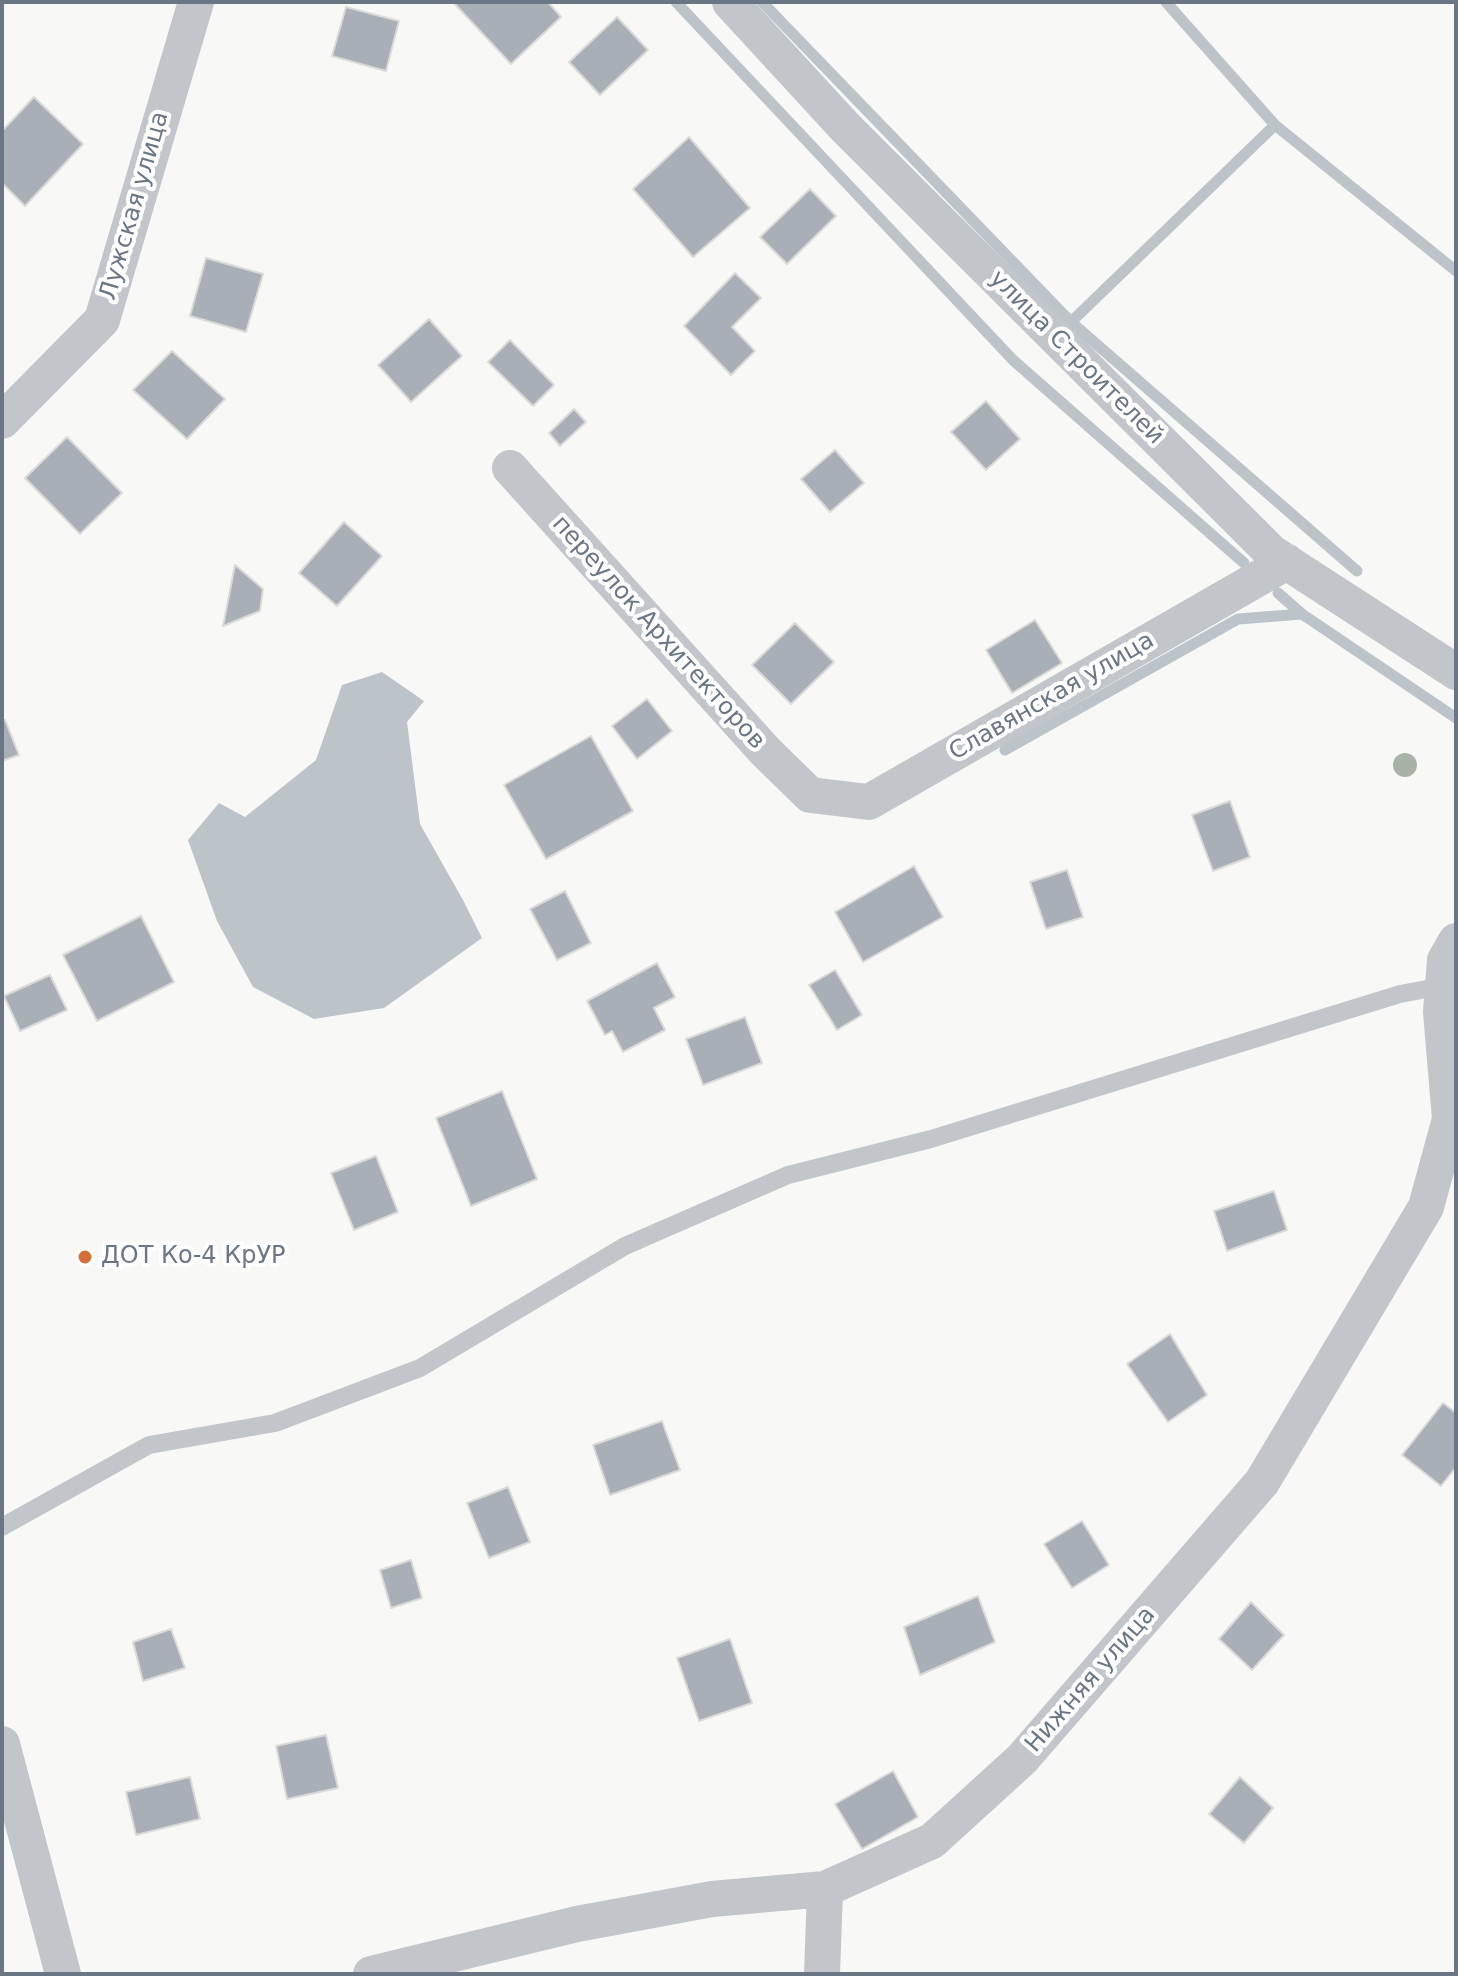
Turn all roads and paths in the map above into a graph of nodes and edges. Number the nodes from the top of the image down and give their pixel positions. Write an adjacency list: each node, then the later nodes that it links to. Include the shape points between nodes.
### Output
1 (196, 2): 3 (street, Лужская улица, via 102,320)
2 (730, 2): 5 (street, улица Строителей, via 845,127 1271,552)
3 (2, 421)
4 (510, 468): 7 (street, переулок Архитекторов)
5 (1287, 562): 6 (street, улица Строителей); 7 (street, Славянская улица, via 869,802)
6 (1456, 672)
7 (810, 795)
8 (1456, 941): 9 (street, Нижняя улица, via 1445,960)
9 (1443, 986): 10 (lane, via 1400,994 931,1139 788,1175 625,1246 420,1368 275,1423 149,1445); 12 (street, Нижняя улица, via 1450,1119 1426,1207 1262,1482 1022,1759 932,1841)
10 (2, 1527)
11 (2, 1744): 13 (street)
12 (825, 1889): 14 (street, Нижняя улица, via 712,1899 577,1924); 15 (street)
13 (63, 1974)
14 (371, 1974)
15 (822, 1974)

